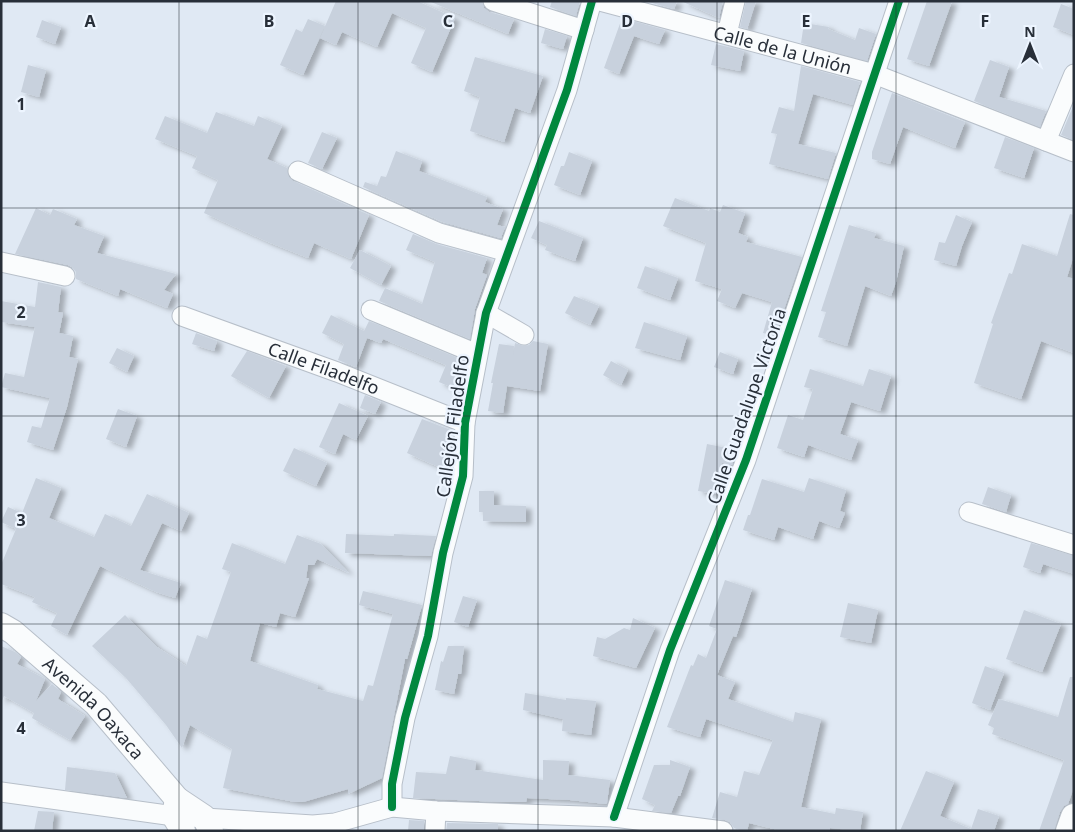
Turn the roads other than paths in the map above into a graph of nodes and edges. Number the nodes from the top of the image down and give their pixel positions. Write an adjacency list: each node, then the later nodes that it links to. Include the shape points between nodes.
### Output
1 (493, 1): 6 (street)
2 (592, 1): 6 (street, Callejón Filadelfo)
3 (600, 1): 7 (street, Calle de la Unión)
4 (735, 1): 7 (street)
5 (899, 1): 8 (street, Calle Guadalupe Victoria)
6 (584, 30): 13 (street, Callejón Filadelfo, via 567,90)
7 (727, 34): 8 (street, Calle de la Unión)
8 (874, 74): 10 (street, Calle de la Unión); 29 (street, Calle Guadalupe Victoria, via 746,460 670,650)
9 (1074, 74): 10 (street)
10 (1046, 140): 11 (street, Calle de la Unión)
11 (1074, 152)
12 (298, 171): 13 (street, via 439,233)
13 (508, 252): 17 (street, Callejón Filadelfo)
14 (1, 262): 15 (street)
15 (65, 276)
16 (372, 310): 20 (street)
17 (486, 313): 19 (street); 20 (street, Callejón Filadelfo)
18 (182, 316): 21 (street, Calle Filadelfo)
19 (524, 335)
20 (477, 354): 21 (street, Callejón Filadelfo)
21 (465, 423): 26 (street, Callejón Filadelfo, via 463,476 443,553 428,636 405,718 392,784)
22 (969, 512): 23 (street)
23 (1074, 545)
24 (1, 626): 28 (street, Avenida Oaxaca, via 13,632 96,704)
25 (1, 792): 28 (street)
26 (392, 807): 27 (street); 31 (street, via 335,823)
27 (436, 810): 29 (street); 32 (street)
28 (178, 815): 31 (street, Avenida Oaxaca)
29 (614, 817): 33 (street)
30 (1074, 817): 34 (main road)
31 (208, 824)
32 (435, 831)
33 (723, 831)
34 (1069, 831)

